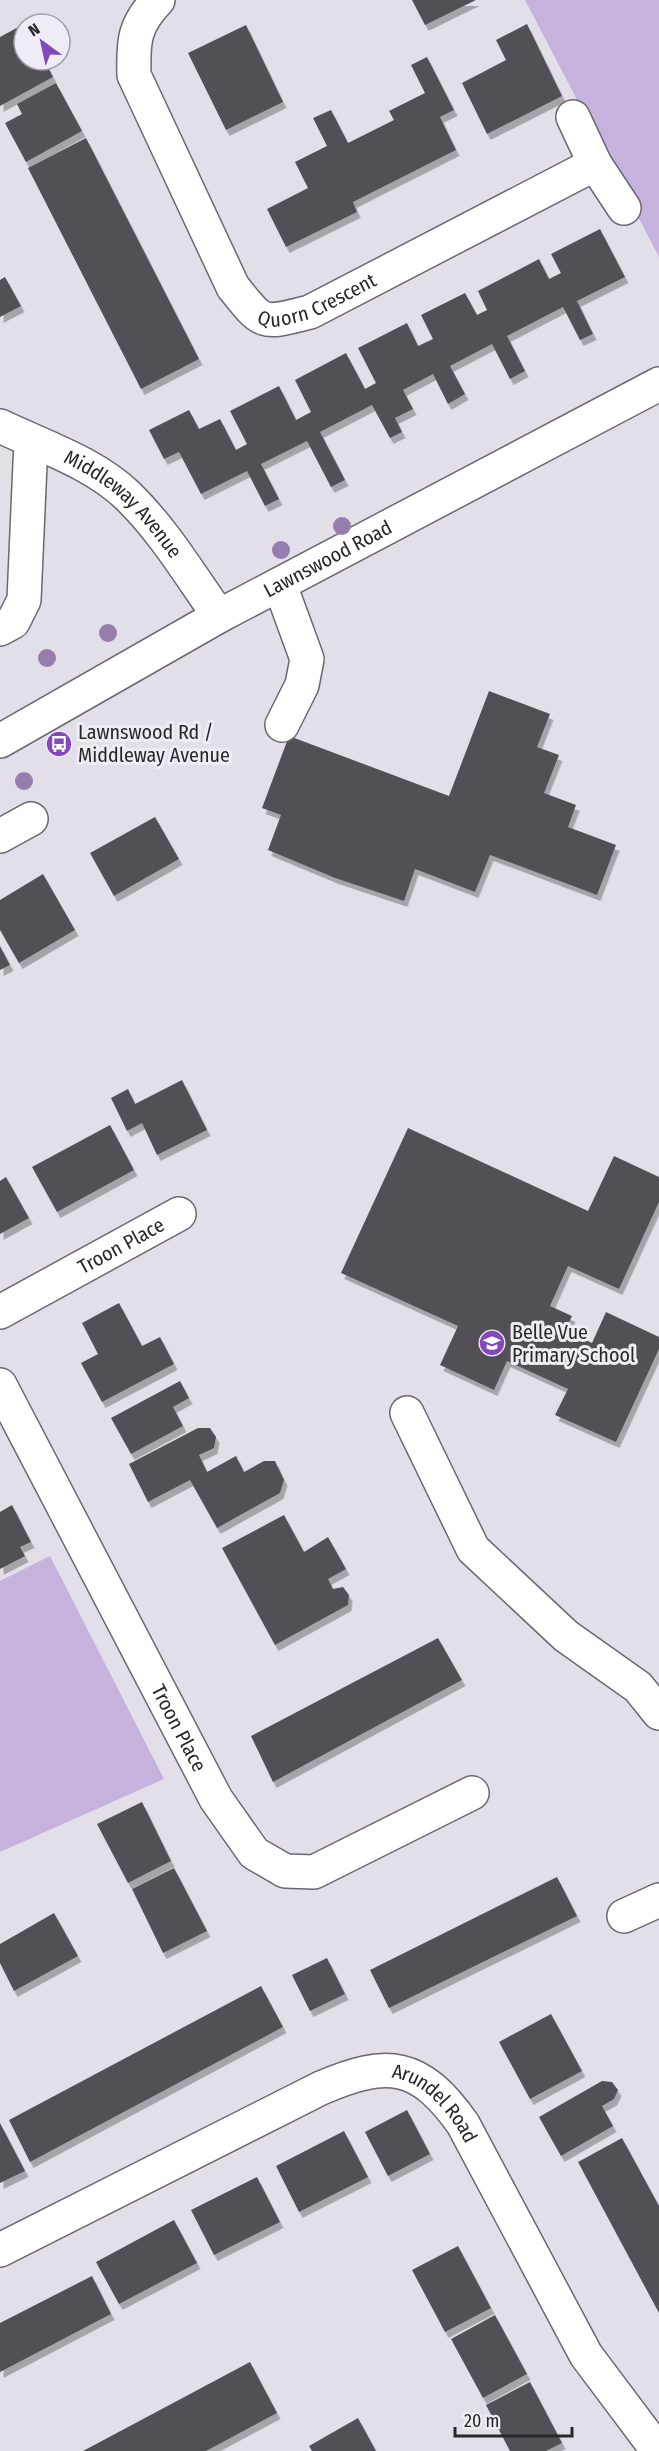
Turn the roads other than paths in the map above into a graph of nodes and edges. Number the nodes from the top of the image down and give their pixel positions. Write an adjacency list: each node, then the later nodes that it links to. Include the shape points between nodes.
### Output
1 (159, 0): 3 (street, Quorn Crescent, via 142,17 133,47 134,75 233,287 257,317 271,322 310,312)
2 (573, 117): 3 (street)
3 (595, 164): 4 (street)
4 (624, 208)
5 (659, 384): 8 (street, Lawnswood Road)
6 (0, 426): 7 (street, Middleway Avenue)
7 (31, 441): 9 (street, Middleway Avenue, via 89,468 127,495 157,527); 10 (street, via 24,600 13,622)
8 (280, 585): 9 (street, Lawnswood Road); 11 (street, via 307,659 302,686)
9 (219, 616): 12 (street, Lawnswood Road)
10 (0, 629)
11 (282, 725)
12 (0, 741)
13 (31, 819): 14 (street)
14 (0, 836)
15 (179, 1214): 16 (street, Troon Place)
16 (0, 1312)
17 (0, 1385): 20 (street, Troon Place, via 216,1799 254,1853 285,1871 314,1872)
18 (407, 1413): 19 (street, via 473,1549 566,1636 638,1687)
19 (659, 1713)
20 (472, 1793)
21 (659, 1900): 22 (street)
22 (624, 1916)
23 (0, 2250): 24 (street, Arundel Road, via 356,2073 386,2070 419,2077 448,2102 463,2124 586,2355)
24 (658, 2451)

